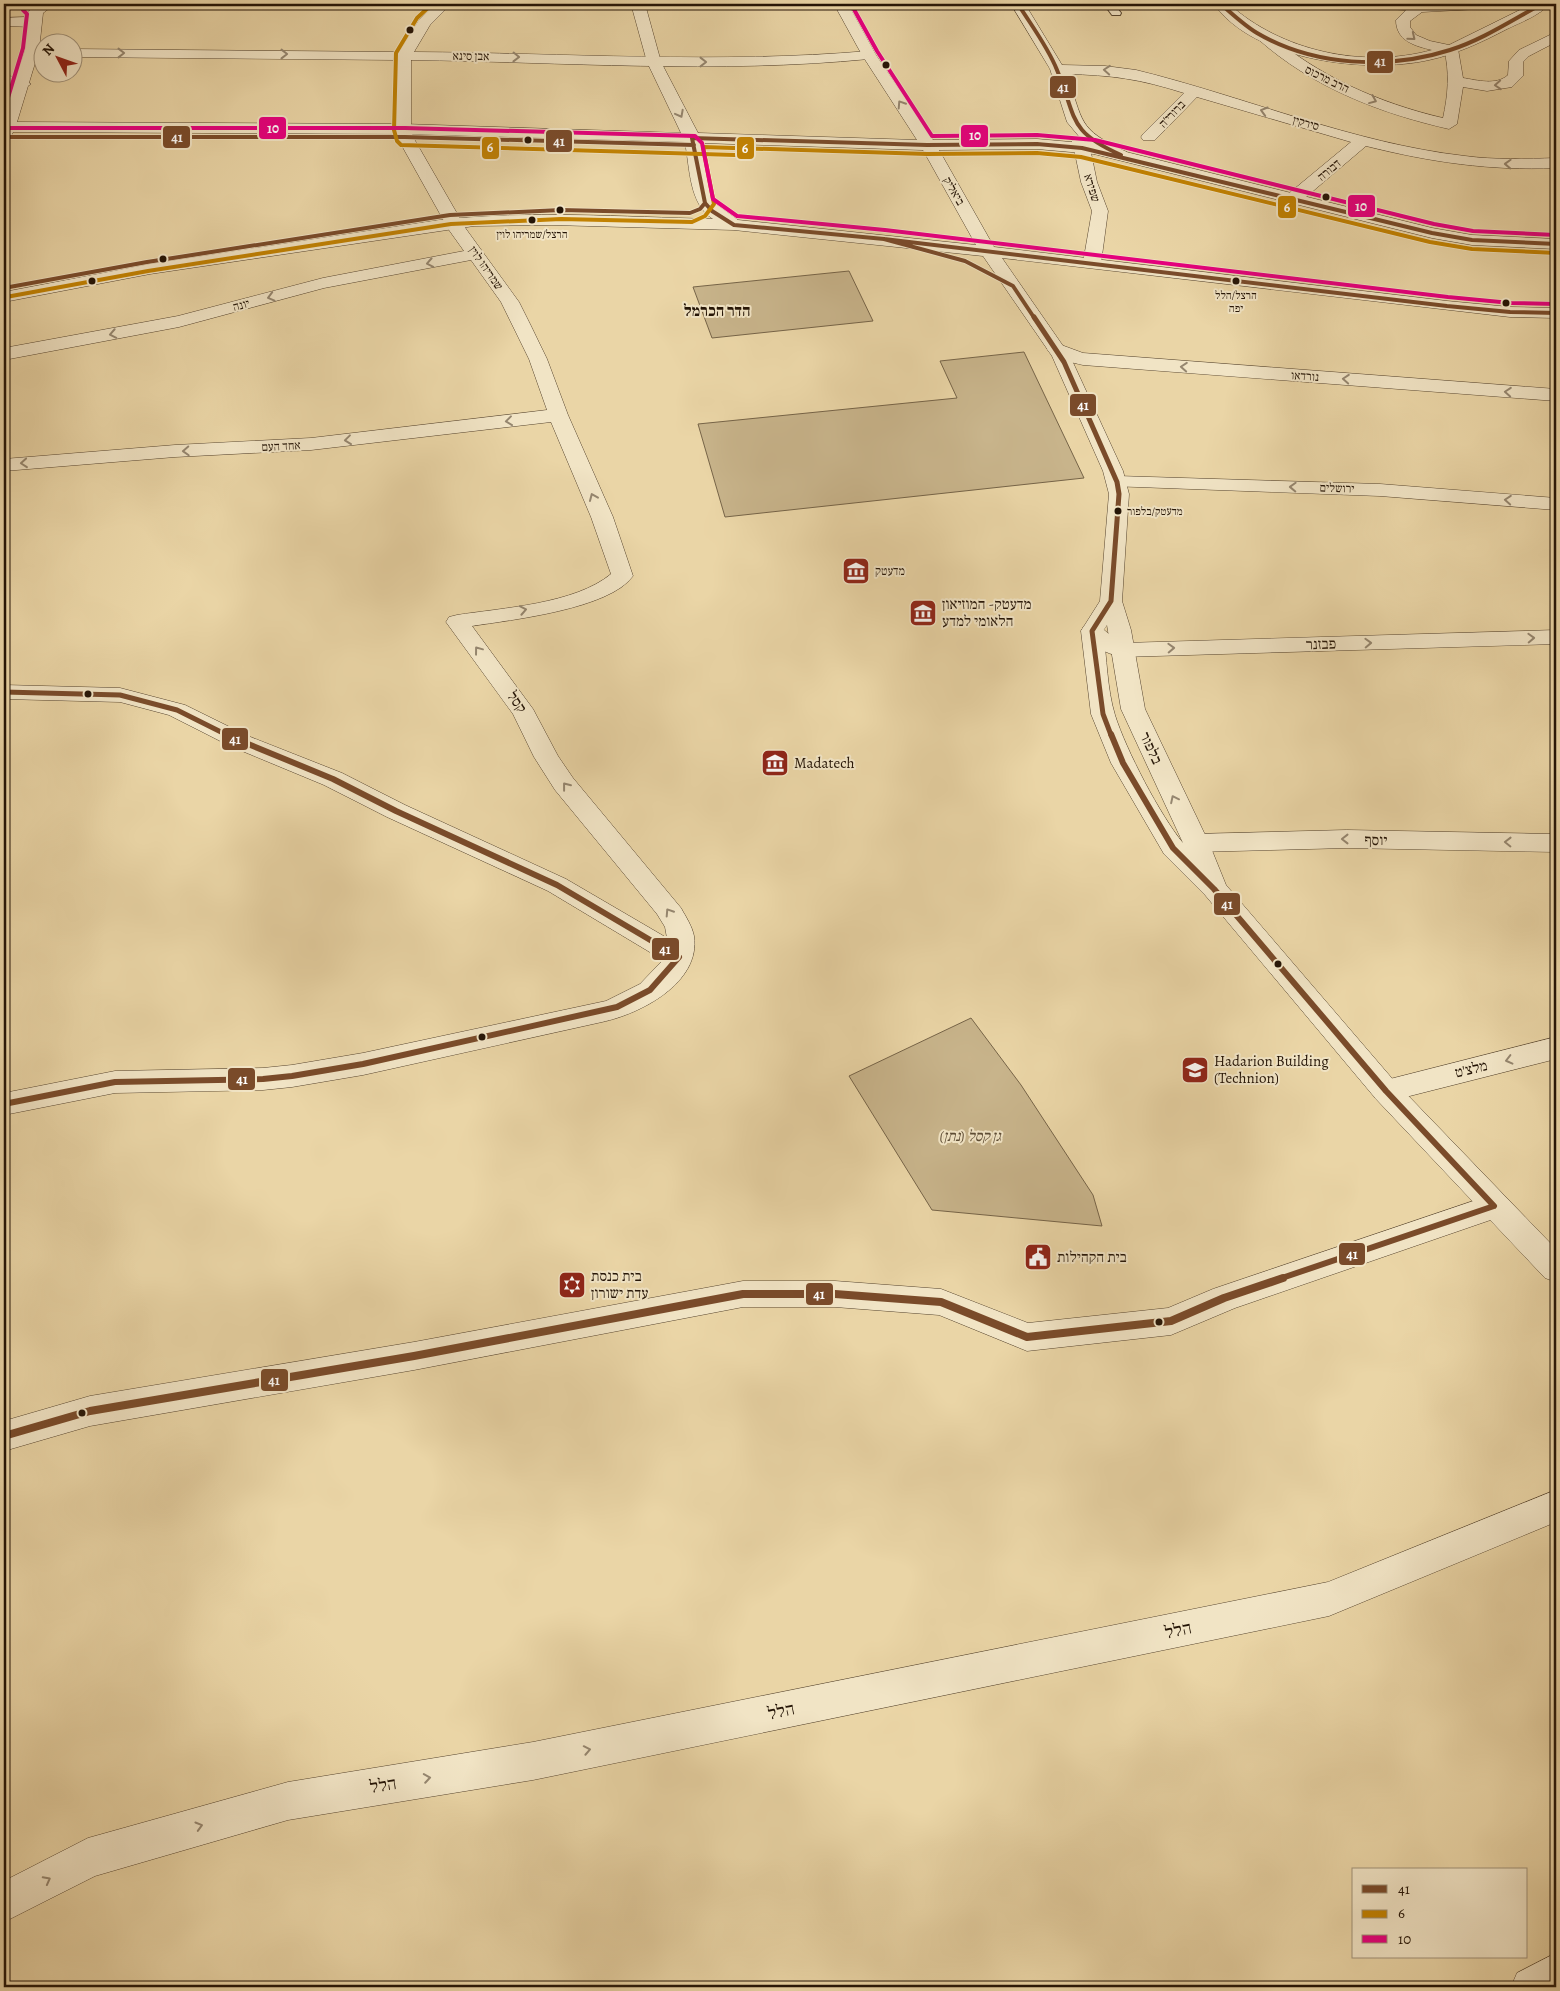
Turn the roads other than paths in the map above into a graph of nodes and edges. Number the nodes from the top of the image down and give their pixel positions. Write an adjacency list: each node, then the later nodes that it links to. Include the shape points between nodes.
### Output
1 (444, 4): 19 (street, via 424,23)
2 (638, 4): 20 (street)
3 (841, 4): 18 (street, ביאליק)
4 (1018, 4): 22 (street)
5 (1221, 4): 14 (street, הרב מרכוס)
6 (1372, 4): 9 (street)
7 (1497, 4): 9 (street)
8 (1542, 4): 16 (street)
9 (1418, 8): 12 (street); 16 (street, one-way to 16, via 1403,20 1409,36 1422,43)
10 (37, 11): 11 (street, via 26,21); 13 (street)
11 (4, 22)
12 (1434, 23)
13 (37, 32)
14 (1263, 36): 16 (street, via 1310,52 1357,59 1408,58); 24 (street, הרב מרכוס, one-way to 24, via 1287,59 1338,85 1402,112 1450,124)
15 (1556, 36): 24 (street, one-way to 24, via 1524,53 1516,61 1515,76 1507,84 1487,86)
16 (1447, 43): 24 (street, via 1454,59)
17 (82, 53): 19 (street, אבן סינא, one-way to 19)
18 (869, 55): 20 (street, אבן סינא, one-way to 18, via 804,61); 33 (street, ביאליק, one-way to 18)
19 (404, 56): 20 (street, אבן סינא, one-way to 20); 28 (street, שמריהו לוין)
20 (654, 62): 31 (street, one-way to 31)
21 (32, 63): 25 (street)
22 (1057, 69): 26 (street, סירקין, one-way to 22, via 1120,71); 27 (street)
23 (4, 80): 25 (street)
24 (1455, 81)
25 (22, 84): 29 (street)
26 (1194, 91): 30 (street, ברורי'ה); 32 (street, סירקין, one-way to 26)
27 (1076, 126): 34 (street, via 1068,139); 36 (street, via 1089,141)
28 (403, 129): 29 (street); 31 (street); 39 (street, שמריהו לוין)
29 (5, 132)
30 (1149, 137)
31 (692, 138): 33 (street); 40 (street, via 705,203)
32 (1364, 140): 37 (street, סירקין, one-way to 32, via 1512,165 1451,159); 38 (street, דבורה)
33 (927, 145): 34 (street); 43 (street, ביאליק)
34 (1054, 145): 35 (street)
35 (1080, 146): 36 (street); 45 (street, שפירא, via 1100,211)
36 (1121, 155): 38 (street)
37 (1556, 162)
38 (1293, 199): 42 (street, via 1472,240)
39 (455, 223): 40 (street, via 552,220); 44 (street, שמריהו לוין); 47 (street, via 150,269)
40 (734, 225): 41 (street)
41 (884, 239): 43 (street); 46 (street, בלפור, via 965,261)
42 (1556, 244)
43 (988, 251): 45 (street); 46 (street, בלפור)
44 (478, 254): 50 (street, יונה, one-way to 50, via 323,283 179,321); 52 (street, שמריהו לוין, via 522,326 550,387)
45 (1092, 263): 48 (street, via 1447,306)
46 (1013, 286): 49 (street, בלפור)
47 (4, 297)
48 (1556, 313)
49 (1056, 349): 51 (street, נורדאו, one-way to 49, via 1082,359); 54 (street, בלפור)
50 (4, 354)
51 (1556, 396)
52 (558, 415): 53 (street, אחד העם, one-way to 53, via 311,444); 56 (street, שמריהו לוין, one-way to 52)
53 (4, 465)
54 (1117, 482): 55 (street, ירושלים, one-way to 54, via 1380,490); 57 (street, בלפור)
55 (1556, 504)
56 (611, 542): 65 (street, קסל, one-way to 56, via 681,942 677,925 666,906 564,784 517,702 457,622 578,598 617,583 622,576)
57 (1111, 601): 58 (street, בלפור); 60 (street, בלפור)
58 (1092, 631): 60 (street, פבזנר, via 1107,645); 64 (street, בלפור, via 1103,714 1123,764 1173,848)
59 (1556, 638): 60 (street, פבזנר, one-way to 59)
60 (1122, 650): 62 (street, בלפור, one-way to 60, via 1133,709)
61 (4, 692): 65 (street, via 120,695 177,710 239,741 333,779 557,885)
62 (1196, 843): 63 (street, יוסף, one-way to 62, via 1348,839); 64 (street, בלפור)
63 (1556, 843)
64 (1214, 889): 67 (street, בלפור)
65 (679, 957): 68 (street, via 662,981 618,1008 363,1064 292,1076 238,1080 115,1082)
66 (1556, 1048): 67 (street, מלצ'ט, one-way to 67)
67 (1386, 1090): 69 (street, בלפור)
68 (4, 1104)
69 (1494, 1206): 70 (street, בלפור); 71 (street, via 1224,1298 1171,1321 1027,1337 941,1302 835,1294 743,1294 414,1356 90,1411)
70 (1556, 1269)
71 (4, 1436)
72 (1556, 1506): 73 (street, הלל, one-way to 72, via 88,1858 288,1801 533,1761 1329,1599)
73 (4, 1902)
74 (1556, 1973): 75 (street)
75 (1531, 1987)

